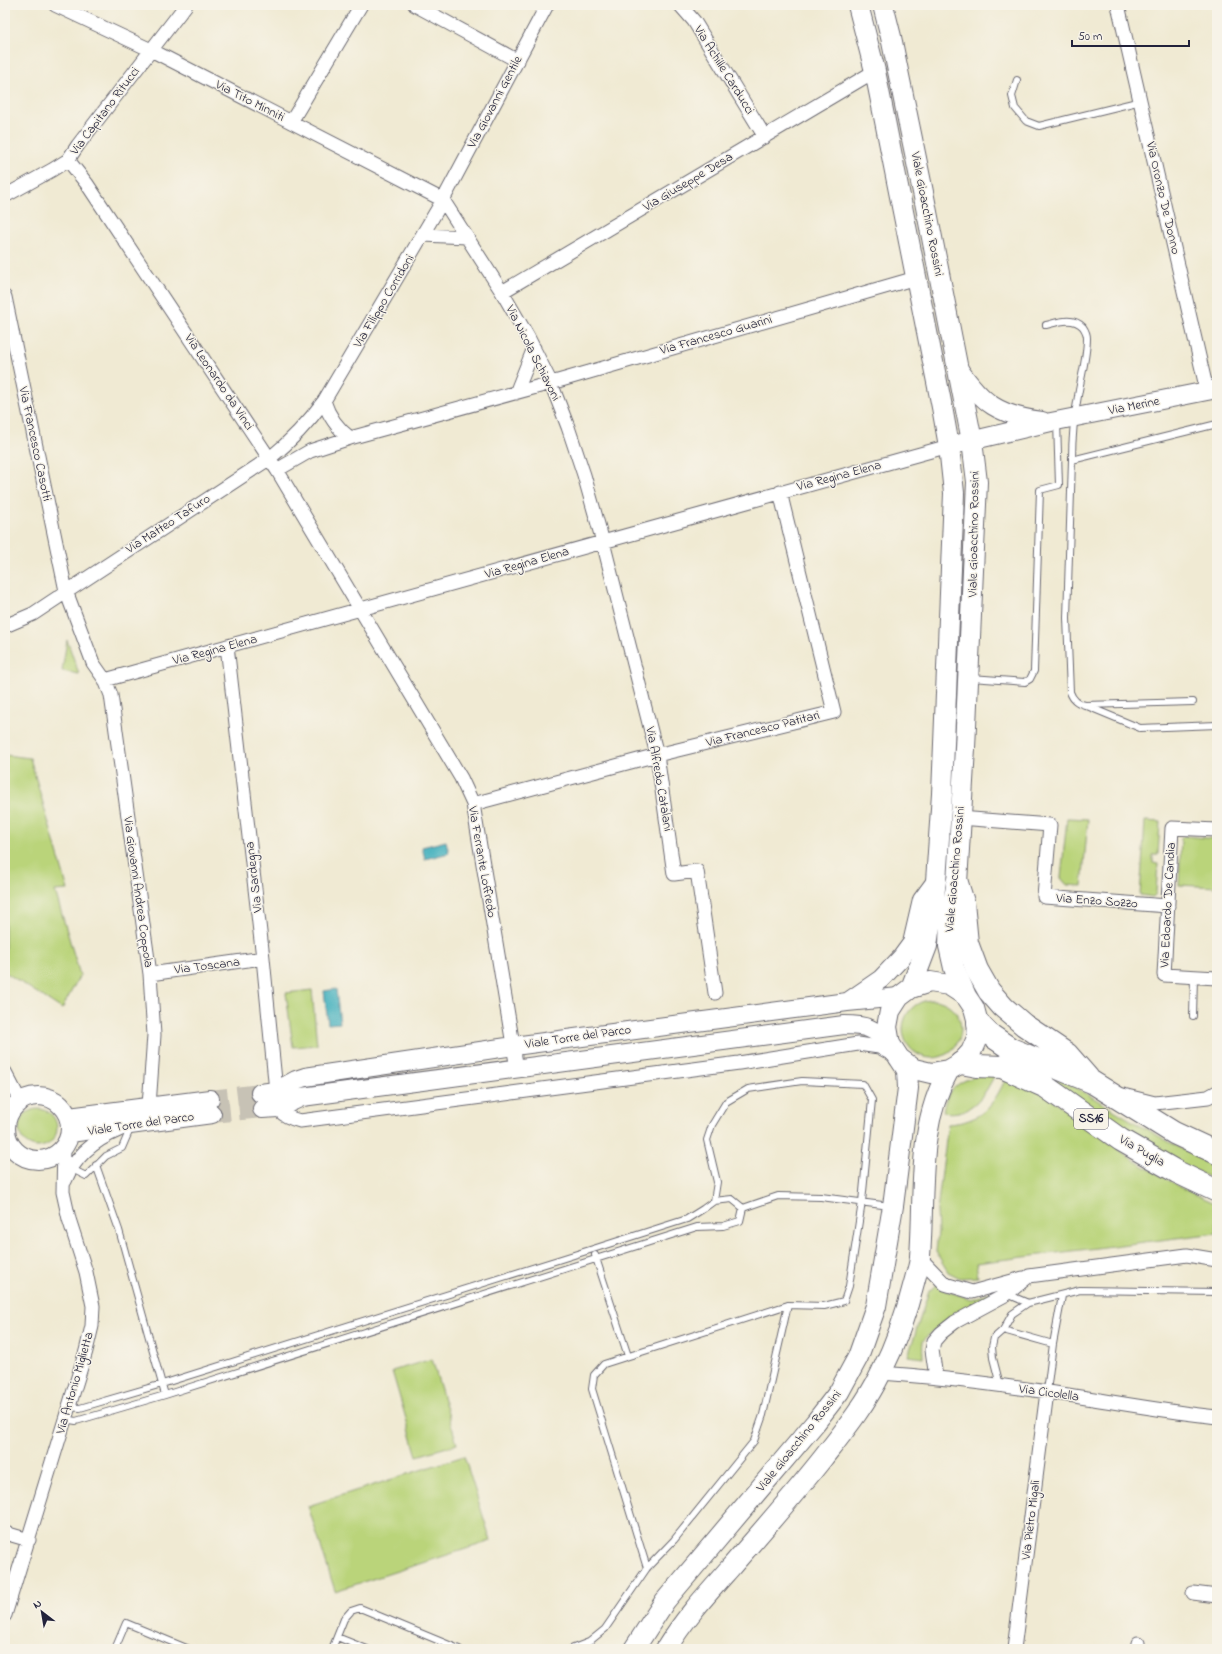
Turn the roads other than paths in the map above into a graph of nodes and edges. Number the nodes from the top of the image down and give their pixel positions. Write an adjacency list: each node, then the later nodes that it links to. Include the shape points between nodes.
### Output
1 (55, 5): 10 (street, Via Tito Minniti)
2 (186, 5): 10 (street, Via Capitano Ritucci)
3 (361, 5): 15 (street)
4 (415, 5): 11 (street)
5 (547, 5): 11 (street, Via Giovanni Gentile)
6 (680, 5): 16 (street, Via Achille Carducci, via 694,21)
7 (858, 5): 12 (main road, Viale Gioacchino Rossini)
8 (883, 5): 27 (main road, Viale Gioacchino Rossini)
9 (1118, 5): 14 (street, Via Oronzo De Donno)
10 (151, 50): 15 (street, Via Tito Minniti); 17 (street, Via Capitano Ritucci)
11 (518, 61): 19 (street, Via Giovanni Gentile)
12 (875, 71): 16 (street, Via Giuseppe Desa); 22 (main road, Viale Gioacchino Rossini)
13 (1017, 80): 14 (lane, via 1012,96 1015,108 1026,121 1039,126)
14 (1141, 101): 29 (street, Via Oronzo De Donno)
15 (291, 122): 19 (street, Via Tito Minniti)
16 (765, 137): 23 (street, Via Giuseppe Desa)
17 (68, 160): 18 (street, Via Capitano Ritucci); 38 (street, Via Leonardo da Vinci, via 87,184)
18 (5, 196)
19 (443, 200): 20 (street, Via Filippo Corridoni); 21 (street, Via Nicola Schiavoni)
20 (423, 235): 21 (street); 31 (street, Via Filippo Corridoni)
21 (467, 237): 23 (street, Via Nicola Schiavoni)
22 (916, 278): 28 (street, Via Francesco Guarini); 37 (main road, Viale Gioacchino Rossini)
23 (502, 292): 26 (street, Via Nicola Schiavoni)
24 (5, 297): 43 (street, Via Francesco Casotti)
25 (1046, 325): 32 (lane, via 1071,321 1084,328 1087,334)
26 (534, 348): 28 (street, Via Nicola Schiavoni); 30 (street)
27 (958, 368): 33 (street, Via Merine, via 972,388 999,410 1015,416); 36 (main road, Viale Gioacchino Rossini)
28 (551, 383): 30 (street, Via Francesco Guarini); 42 (street, Via Nicola Schiavoni, via 584,475)
29 (1212, 390): 32 (street, Via Merine)
30 (516, 393): 35 (street, Via Francesco Guarini)
31 (324, 401): 35 (street, via 329,415); 38 (street, Via Filippo Corridoni, via 309,421)
32 (1074, 418): 33 (street, Via Merine); 39 (lane)
33 (1054, 422): 36 (street, Via Merine); 47 (lane, via 1059,485 1040,490 1034,671 1025,682)
34 (1217, 424): 39 (lane)
35 (350, 438): 40 (street, Via Francesco Guarini, via 310,451)
36 (972, 441): 37 (street, Via Merine); 47 (main road, Viale Gioacchino Rossini, via 977,482)
37 (949, 446): 41 (street, Via Regina Elena); 56 (main road, Viale Gioacchino Rossini, via 954,488 954,518 942,786)
38 (270, 458): 40 (street, Via Leonardo da Vinci); 43 (street, Via Matteo Tafuro)
39 (1072, 460): 50 (lane, via 1067,611 1070,692 1077,703)
40 (277, 470): 44 (street, Via Leonardo da Vinci)
41 (780, 492): 42 (street, Via Regina Elena); 52 (street, Via Francesco Patitari, via 834,712)
42 (603, 542): 44 (street, Via Regina Elena); 52 (street, Via Alfredo Catalani)
43 (66, 591): 45 (street, Via Matteo Tafuro, via 33,614); 48 (street, Via Francesco Casotti, via 92,662)
44 (360, 610): 46 (street, Via Regina Elena); 53 (street, Via Ferrante Loffredo, via 461,778)
45 (5, 626)
46 (227, 646): 48 (street, Via Regina Elena); 58 (street, Via Sardegna)
47 (969, 678): 54 (main road, Viale Gioacchino Rossini)
48 (105, 680): 59 (street, Via Giovanni Andrea Coppola, via 112,695)
49 (1194, 702): 50 (lane)
50 (1085, 706): 51 (lane, via 1140,728)
51 (1217, 725)
52 (657, 755): 53 (street, Via Francesco Patitari); 63 (street, Via Alfredo Catalani, via 674,874 697,871)
53 (473, 804): 68 (street, Via Ferrante Loffredo)
54 (960, 818): 56 (main road, Viale Gioacchino Rossini); 57 (street, Via Enzo Sozzo, via 1050,825 1044,897)
55 (1217, 830): 57 (street, Via Edoardo De Candia, via 1172,828)
56 (946, 882): 62 (main road, Viale Gioacchino Rossini, via 927,946); 64 (main road, Viale Gioacchino Rossini, via 950,916 949,946 954,968); 65 (street, via 922,900 912,943 901,958 881,979); 73 (highway, SS16, via 963,902 967,942 977,970 989,991 1024,1025 1067,1054)
57 (1168, 906): 60 (street, Via Edoardo De Candia, via 1164,974)
58 (264, 958): 59 (street, Via Toscana); 76 (street, Via Sardegna)
59 (150, 974): 78 (street, Via Giovanni Andrea Coppola, via 154,1035)
60 (1194, 977): 61 (street, Via Edoardo De Candia); 66 (lane)
61 (1217, 978)
62 (905, 992): 64 (main road, Viale Gioacchino Rossini, via 930,982 950,985); 65 (street, Viale Torre del Parco); 69 (main road, Viale Gioacchino Rossini, via 890,1011 887,1027)
63 (715, 993)
64 (966, 996): 67 (main road, Viale Gioacchino Rossini, via 974,1008)
65 (847, 1002): 68 (street, Viale Torre del Parco)
66 (1193, 1016)
67 (978, 1022): 70 (main road, Viale Gioacchino Rossini, via 977,1038 971,1052); 73 (highway, SS16, via 989,1034 1011,1049)
68 (514, 1046): 71 (street, Via Ferrante Loffredo); 76 (street, Viale Torre del Parco, via 305,1077 296,1080)
69 (895, 1051): 70 (main road, via 914,1069 925,1072); 71 (street, Viale Torre del Parco, via 877,1032 862,1025 844,1025); 76 (street, via 858,1044 300,1121 284,1117); 89 (main road, Viale Gioacchino Rossini, via 907,1070 908,1088)
70 (955, 1067): 85 (highway, Via Puglia / SS16, via 1002,1067 1046,1087 1122,1140 1177,1172); 93 (main road, Viale Gioacchino Rossini, via 941,1084 930,1116 922,1182)
71 (517, 1069): 76 (street, Viale Torre del Parco)
72 (5, 1072): 77 (street)
73 (1092, 1082): 74 (highway, SS16)
74 (1110, 1092): 75 (street, via 1155,1103 1208,1097); 82 (highway, SS16, via 1174,1133)
75 (1217, 1092)
76 (269, 1100)
77 (20, 1101): 80 (street, via 32,1096 44,1096 55,1100 64,1109); 81 (street, via 7,1118)
78 (150, 1106): 79 (street, Viale Torre del Parco, via 211,1107); 80 (street, Viale Torre del Parco)
79 (131, 1126): 80 (street, Viale Torre del Parco); 83 (lane, via 122,1148 106,1156); 84 (street, via 100,1140)
80 (68, 1132): 81 (street, via 51,1158 34,1160 16,1152); 86 (street, Via Antonio Miglietta)
81 (5, 1133)
82 (1217, 1153)
83 (96, 1165): 84 (lane, via 86,1176); 106 (lane, via 119,1230)
84 (70, 1168): 86 (street)
85 (1217, 1191)
86 (63, 1192): 110 (street, Via Antonio Miglietta, via 93,1306 92,1326 86,1351)
87 (714, 1201): 88 (lane, via 717,1182 707,1140 712,1125 726,1102 748,1089 802,1081 863,1084 872,1100); 90 (lane, via 732,1200); 91 (lane, via 687,1219)
88 (862, 1202): 89 (lane); 90 (lane, via 821,1197 778,1196); 100 (lane, via 849,1286 844,1301 824,1306)
89 (893, 1206): 126 (main road, Viale Gioacchino Rossini, via 876,1306 858,1357 839,1392 665,1601)
90 (743, 1208): 92 (lane, via 740,1221 723,1226 697,1227)
91 (593, 1249): 92 (lane); 106 (lane)
92 (596, 1258): 103 (lane); 109 (lane)
93 (920, 1258): 95 (street, via 945,1284 972,1292); 104 (main road, Viale Gioacchino Rossini, via 898,1336)
94 (1217, 1260): 95 (street, via 1187,1255)
95 (1029, 1276): 97 (street)
96 (1217, 1292): 98 (lane, via 1080,1290)
97 (1007, 1294): 99 (lane); 105 (street, via 941,1332 934,1341 932,1350)
98 (1062, 1296): 99 (lane); 102 (lane)
99 (1028, 1304): 101 (lane, via 1012,1314)
100 (788, 1305): 103 (lane); 114 (lane, via 764,1414 754,1441 674,1540)
101 (1003, 1330): 102 (lane); 107 (lane, via 994,1338 992,1347)
102 (1053, 1344): 108 (lane)
103 (628, 1356): 114 (lane, via 604,1364 594,1375 592,1389)
104 (881, 1373): 105 (street, Via Cicolella); 127 (main road, Viale Gioacchino Rossini, via 864,1404 838,1439 794,1495 692,1612)
105 (936, 1377): 107 (street, Via Cicolella)
106 (162, 1384): 109 (lane); 110 (lane)
107 (1000, 1386): 108 (street, Via Cicolella)
108 (1047, 1392): 111 (street, Via Cicolella); 128 (street, Via Pietro Migali)
109 (165, 1395): 110 (lane, via 76,1421)
110 (66, 1413): 113 (street, Via Antonio Miglietta)
111 (1217, 1417)
112 (5, 1532): 113 (street)
113 (29, 1540): 117 (street, Via Antonio Miglietta)
114 (647, 1568): 125 (lane, via 606,1629 589,1642)
115 (1193, 1593): 116 (street)
116 (1217, 1596)
117 (5, 1615)
118 (337, 1637): 122 (lane); 123 (lane); 124 (lane, via 344,1619 351,1611 360,1608)
119 (176, 1647): 120 (lane, via 126,1623); 121 (lane)
120 (115, 1649)
121 (189, 1649)
122 (332, 1649)
123 (367, 1649)
124 (459, 1649)
125 (571, 1649)
126 (634, 1649)
127 (666, 1649)
128 (1014, 1649)

